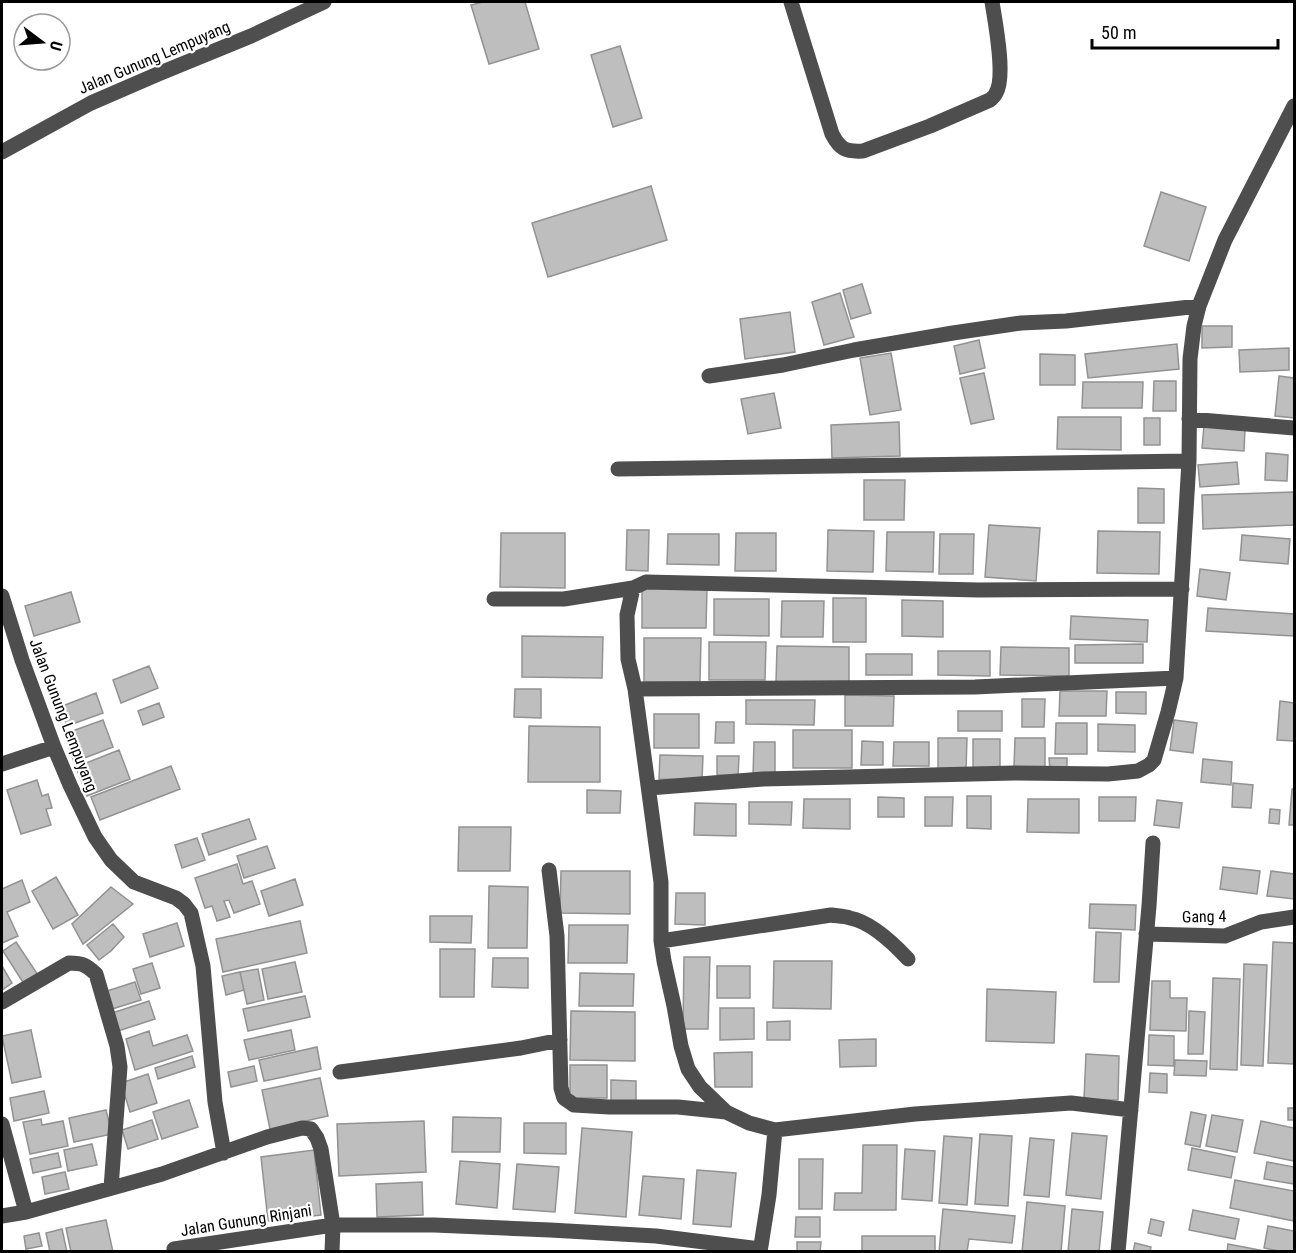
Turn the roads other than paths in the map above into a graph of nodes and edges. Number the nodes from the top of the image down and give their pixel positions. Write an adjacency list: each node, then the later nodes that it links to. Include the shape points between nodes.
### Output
1 (324, 2): 5 (street, Jalan Gunung Lempuyang, via 91,103)
2 (791, 2): 3 (street, via 832,134 844,149 854,152 930,126 990,100 997,93 999,55)
3 (992, 2)
4 (1294, 106): 6 (street, via 1226,240)
5 (2, 152)
6 (1199, 306): 7 (street, via 1021,323); 8 (street, via 1190,359)
7 (709, 375)
8 (1189, 419): 9 (street); 10 (street)
9 (1294, 428)
10 (1189, 462): 11 (street); 13 (street)
11 (618, 469)
12 (633, 588): 13 (street, via 646,582 671,582 978,590); 15 (street, via 564,599); 17 (street, via 627,615 628,659)
13 (1182, 589): 16 (street)
14 (2, 596): 18 (street, Jalan Gunung Lempuyang)
15 (494, 599)
16 (1176, 678): 17 (street, via 975,687); 20 (street, via 1154,760 1138,771 763,778)
17 (636, 689): 20 (street)
18 (54, 747): 19 (street); 34 (street, Jalan Gunung Lempuyang, via 95,837 111,860 134,882 176,898 191,913 203,966 215,1102)
19 (2, 764)
20 (649, 788): 25 (street, via 661,882)
21 (1153, 843): 24 (street)
22 (549, 870): 28 (street, via 557,936)
23 (1294, 917): 24 (street, Gang 4, via 1262,922 1225,936)
24 (1146, 934): 30 (street)
25 (662, 941): 26 (street, via 831,915 852,918 874,929); 31 (street, via 688,1069 700,1088)
26 (908, 959)
27 (2, 1002): 35 (street, via 69,963 80,963 96,974 120,1067)
28 (560, 1040): 29 (street); 31 (street, via 561,1088 564,1098 574,1105)
29 (340, 1072)
30 (1131, 1110): 33 (street, via 1071,1103 915,1114); 42 (street)
31 (726, 1112): 33 (street)
32 (2, 1124): 36 (street)
33 (774, 1130): 40 (street)
34 (224, 1153): 35 (street); 38 (street, via 267,1137 311,1129 321,1149)
35 (111, 1188): 36 (street)
36 (26, 1212): 37 (street)
37 (2, 1216)
38 (333, 1225): 39 (street, Jalan Gunung Rinjani); 40 (street, via 486,1226 656,1236); 41 (street, Jalan Gunung Rinjani)
39 (174, 1249)
40 (760, 1250)
41 (332, 1251)
42 (1118, 1251)

